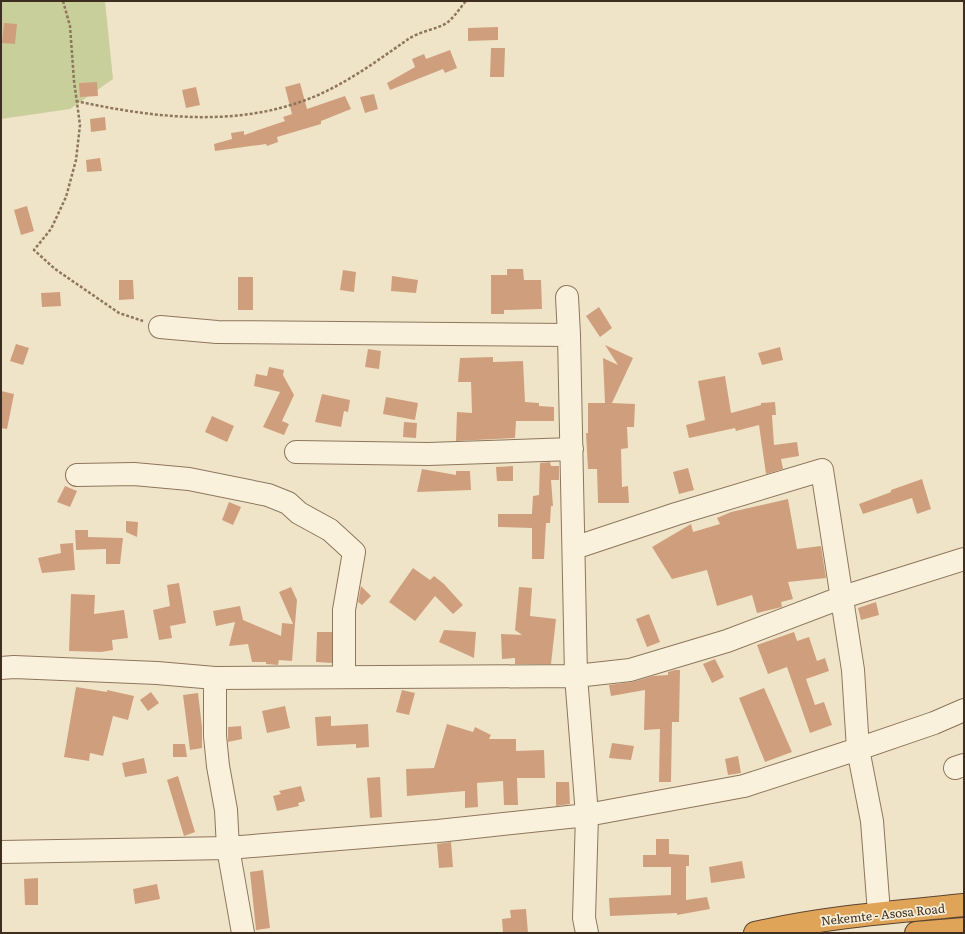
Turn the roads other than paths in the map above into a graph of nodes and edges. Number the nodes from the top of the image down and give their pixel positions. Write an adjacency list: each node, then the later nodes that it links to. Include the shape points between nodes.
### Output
1 (567, 297): 3 (street)
2 (160, 327): 3 (street, via 216,332)
3 (569, 335): 4 (street)
4 (572, 449): 5 (street, via 428,454); 7 (street)
5 (296, 452)
6 (77, 476): 12 (street, via 134,474 227,485 288,502 298,513 330,530 354,552 344,610)
7 (574, 548): 9 (street, via 822,470); 11 (street)
8 (964, 559): 9 (street)
9 (843, 597): 11 (street, via 720,643 630,670); 15 (street, via 853,670)
10 (1, 668): 13 (street, via 149,672)
11 (576, 676): 12 (street); 16 (street)
12 (344, 677): 13 (street)
13 (215, 678): 17 (street, via 215,736 226,810)
14 (964, 710): 15 (street)
15 (858, 749): 16 (street, via 744,786); 20 (street, via 872,821)
16 (587, 815): 17 (street, via 438,831); 23 (street, via 584,918)
17 (228, 848): 18 (street); 22 (street)
18 (1, 852)
19 (964, 906): 20 (highway, Nekemte - Asosa Road)
20 (879, 913): 24 (highway, Nekemte - Asosa Road, via 793,924)
21 (964, 929): 25 (highway)
22 (243, 933)
23 (587, 933)
24 (756, 933)
25 (916, 933)

